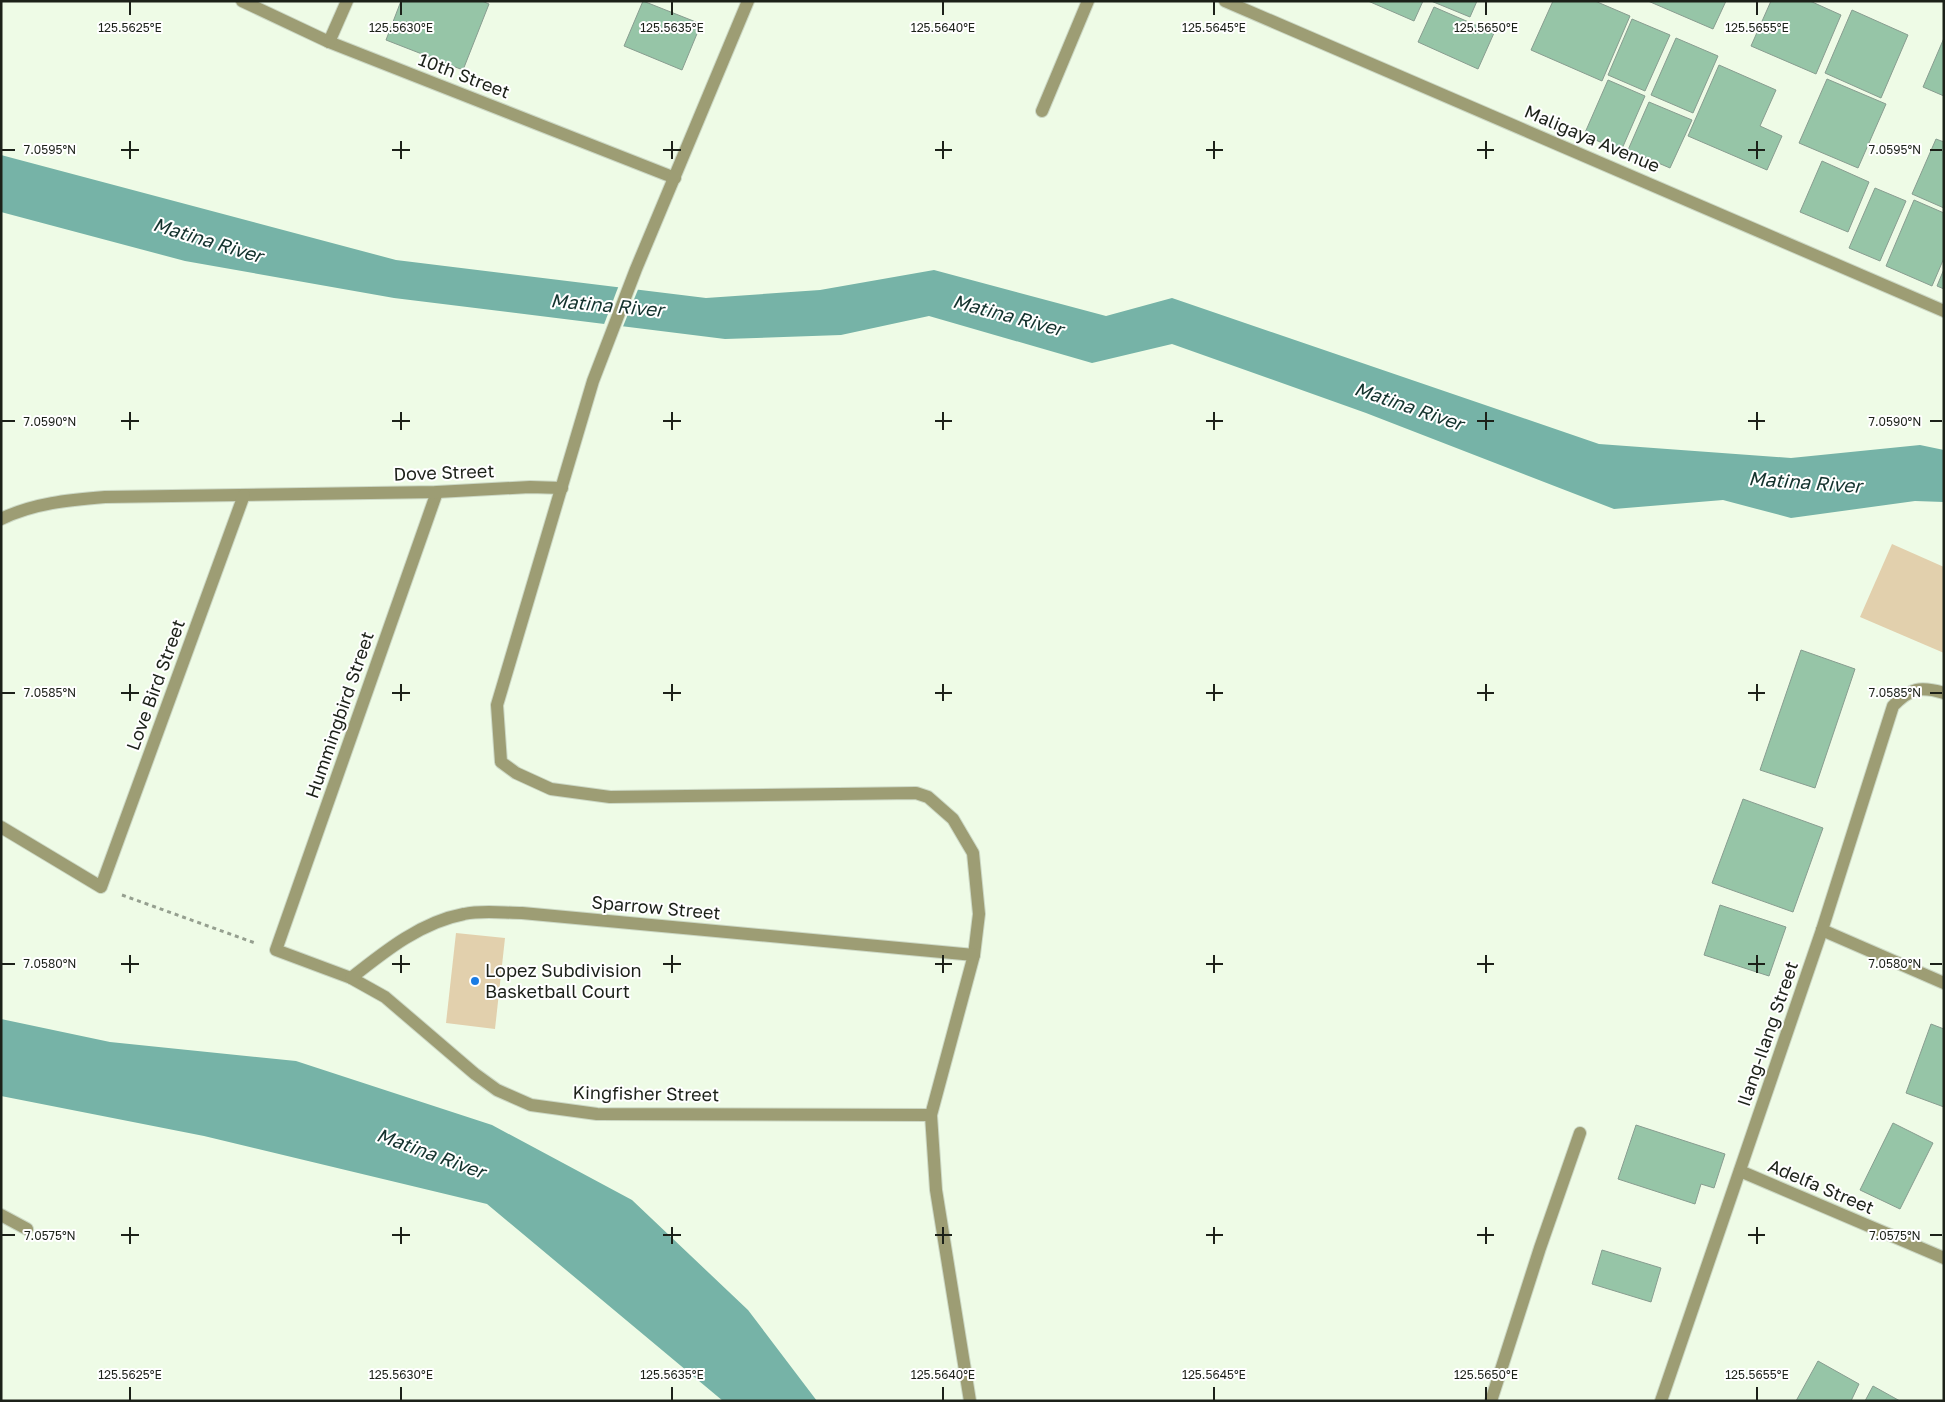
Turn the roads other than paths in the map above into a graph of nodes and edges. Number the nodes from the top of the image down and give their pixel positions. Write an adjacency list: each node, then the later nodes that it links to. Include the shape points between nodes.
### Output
1 (242, 1): 6 (street, 10th Street)
2 (347, 1): 6 (street)
3 (748, 1): 8 (street)
4 (1088, 1): 7 (street)
5 (1225, 1): 9 (street, Maligaya Avenue)
6 (330, 42): 8 (street, 10th Street)
7 (1042, 111)
8 (675, 178): 10 (street, via 603,353)
9 (1944, 311)
10 (562, 488): 11 (street, Dove Street); 18 (street, via 497,704 501,762 516,773 551,789 610,797 916,793 928,797 953,819 973,853 978,914)
11 (437, 492): 12 (street, Dove Street); 17 (street, Hummingbird Street)
12 (244, 495): 13 (street, Dove Street, via 60,500 17,511); 15 (street, Love Bird Street, via 101,887)
13 (1, 519)
14 (1944, 693): 16 (street, Ilang-Ilang Street, via 1917,689 1905,694 1893,706)
15 (1, 827)
16 (1822, 930): 20 (street); 23 (street, Ilang-Ilang Street)
17 (276, 950): 19 (street, Kingfisher Street)
18 (974, 955): 19 (street, Sparrow Street, via 522,913 465,914 432,924 390,947); 21 (street)
19 (351, 978): 21 (street, Kingfisher Street, via 385,997 443,1049 497,1090 531,1105 597,1114)
20 (1944, 983)
21 (931, 1121): 27 (street, via 936,1190)
22 (1580, 1133): 28 (street)
23 (1740, 1171): 26 (street, Adelfa Street); 29 (street, Ilang-Ilang Street)
24 (1, 1215): 25 (street)
25 (27, 1229)
26 (1944, 1258)
27 (970, 1401)
28 (1491, 1401)
29 (1661, 1401)

